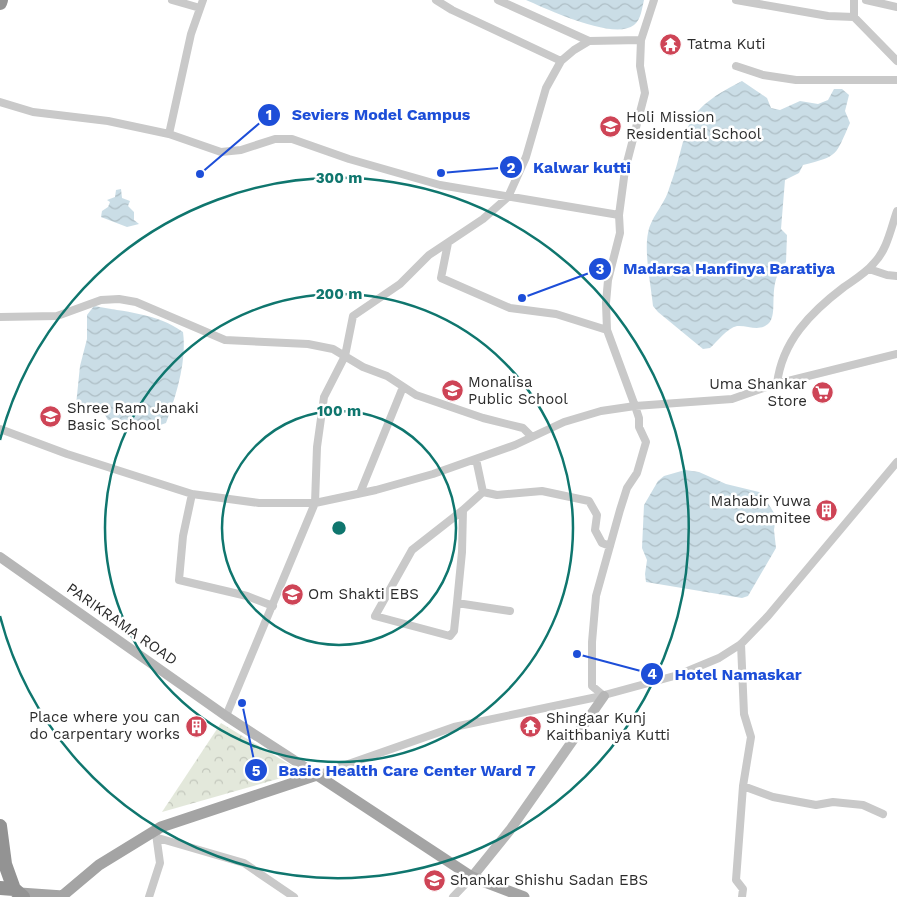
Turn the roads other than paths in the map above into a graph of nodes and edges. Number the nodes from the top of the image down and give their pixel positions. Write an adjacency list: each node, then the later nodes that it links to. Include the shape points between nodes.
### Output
1 (172, 0): 8 (street)
2 (436, 0): 13 (street)
3 (498, 0): 12 (street)
4 (654, 0): 11 (street)
5 (736, 0): 10 (street, via 828,16)
6 (854, 0): 10 (street)
7 (866, 0): 9 (street)
8 (201, 4): 18 (street)
9 (897, 7)
10 (854, 17): 14 (street)
11 (641, 40): 12 (street); 21 (street, via 640,66 645,93 625,170)
12 (589, 41): 13 (street)
13 (561, 61): 19 (street, via 546,88 526,157)
14 (897, 61)
15 (736, 66): 16 (street, via 796,80)
16 (897, 80)
17 (0, 102): 18 (street, via 33,112 108,121)
18 (169, 134): 19 (street, via 222,152 275,139 292,139 408,177)
19 (508, 196): 21 (street); 22 (street, via 483,219)
20 (897, 211): 23 (street, via 885,245)
21 (619, 214): 26 (street, via 620,233 608,280)
22 (448, 242): 26 (street, via 441,278 510,308 556,314); 28 (street, via 429,255 400,284 352,316)
23 (869, 269): 24 (street); 29 (street, via 823,303 808,319 785,352)
24 (897, 276)
25 (0, 317): 28 (street, via 57,316 101,300 119,299 158,310 225,340 308,344 334,349)
26 (608, 330): 31 (street)
27 (897, 354): 29 (street)
28 (345, 356): 30 (street); 39 (street, via 324,397 316,447)
29 (777, 384): 31 (street, via 732,399)
30 (402, 387): 33 (street, via 445,406 523,428); 37 (street)
31 (635, 406): 33 (street, via 573,419); 41 (street, via 638,427 646,442 637,473 627,488)
32 (0, 429): 38 (street)
33 (532, 437): 34 (street)
34 (476, 459): 36 (street); 37 (street)
35 (897, 462): 46 (street)
36 (483, 492): 40 (street); 41 (street, via 498,495 542,491 588,501 597,515 595,530 602,543)
37 (360, 493): 39 (street)
38 (192, 494): 39 (street, via 259,503); 44 (street, via 178,580 247,596)
39 (316, 503): 44 (street)
40 (463, 510): 43 (street); 43 (street, via 412,550 375,616 450,636 454,630)
41 (610, 546): 47 (street, via 596,596 592,642 592,686)
42 (0, 558): 48 (street, PARIKRAMA ROAD)
43 (457, 603): 45 (street)
44 (273, 606): 48 (street)
45 (510, 611)
46 (741, 644): 47 (street, via 719,658 678,675); 50 (street, via 744,714 750,736)
47 (604, 696): 49 (street, via 454,727); 54 (street, via 510,830)
48 (226, 716): 49 (street, PARIKRAMA ROAD)
49 (317, 775): 53 (main road, via 183,819); 54 (main road)
50 (743, 786): 51 (street, via 774,797 816,805 833,802 863,805); 61 (street, via 736,880 743,889)
51 (883, 814)
52 (0, 826): 55 (highway, via 5,864)
53 (156, 834): 56 (main road, via 99,865); 57 (street, via 160,863); 58 (street, via 244,863)
54 (472, 877): 59 (street); 60 (main road)
55 (14, 892): 56 (main road)
56 (62, 896)
57 (149, 897)
58 (294, 897)
59 (453, 897)
60 (524, 897)
61 (742, 897)

